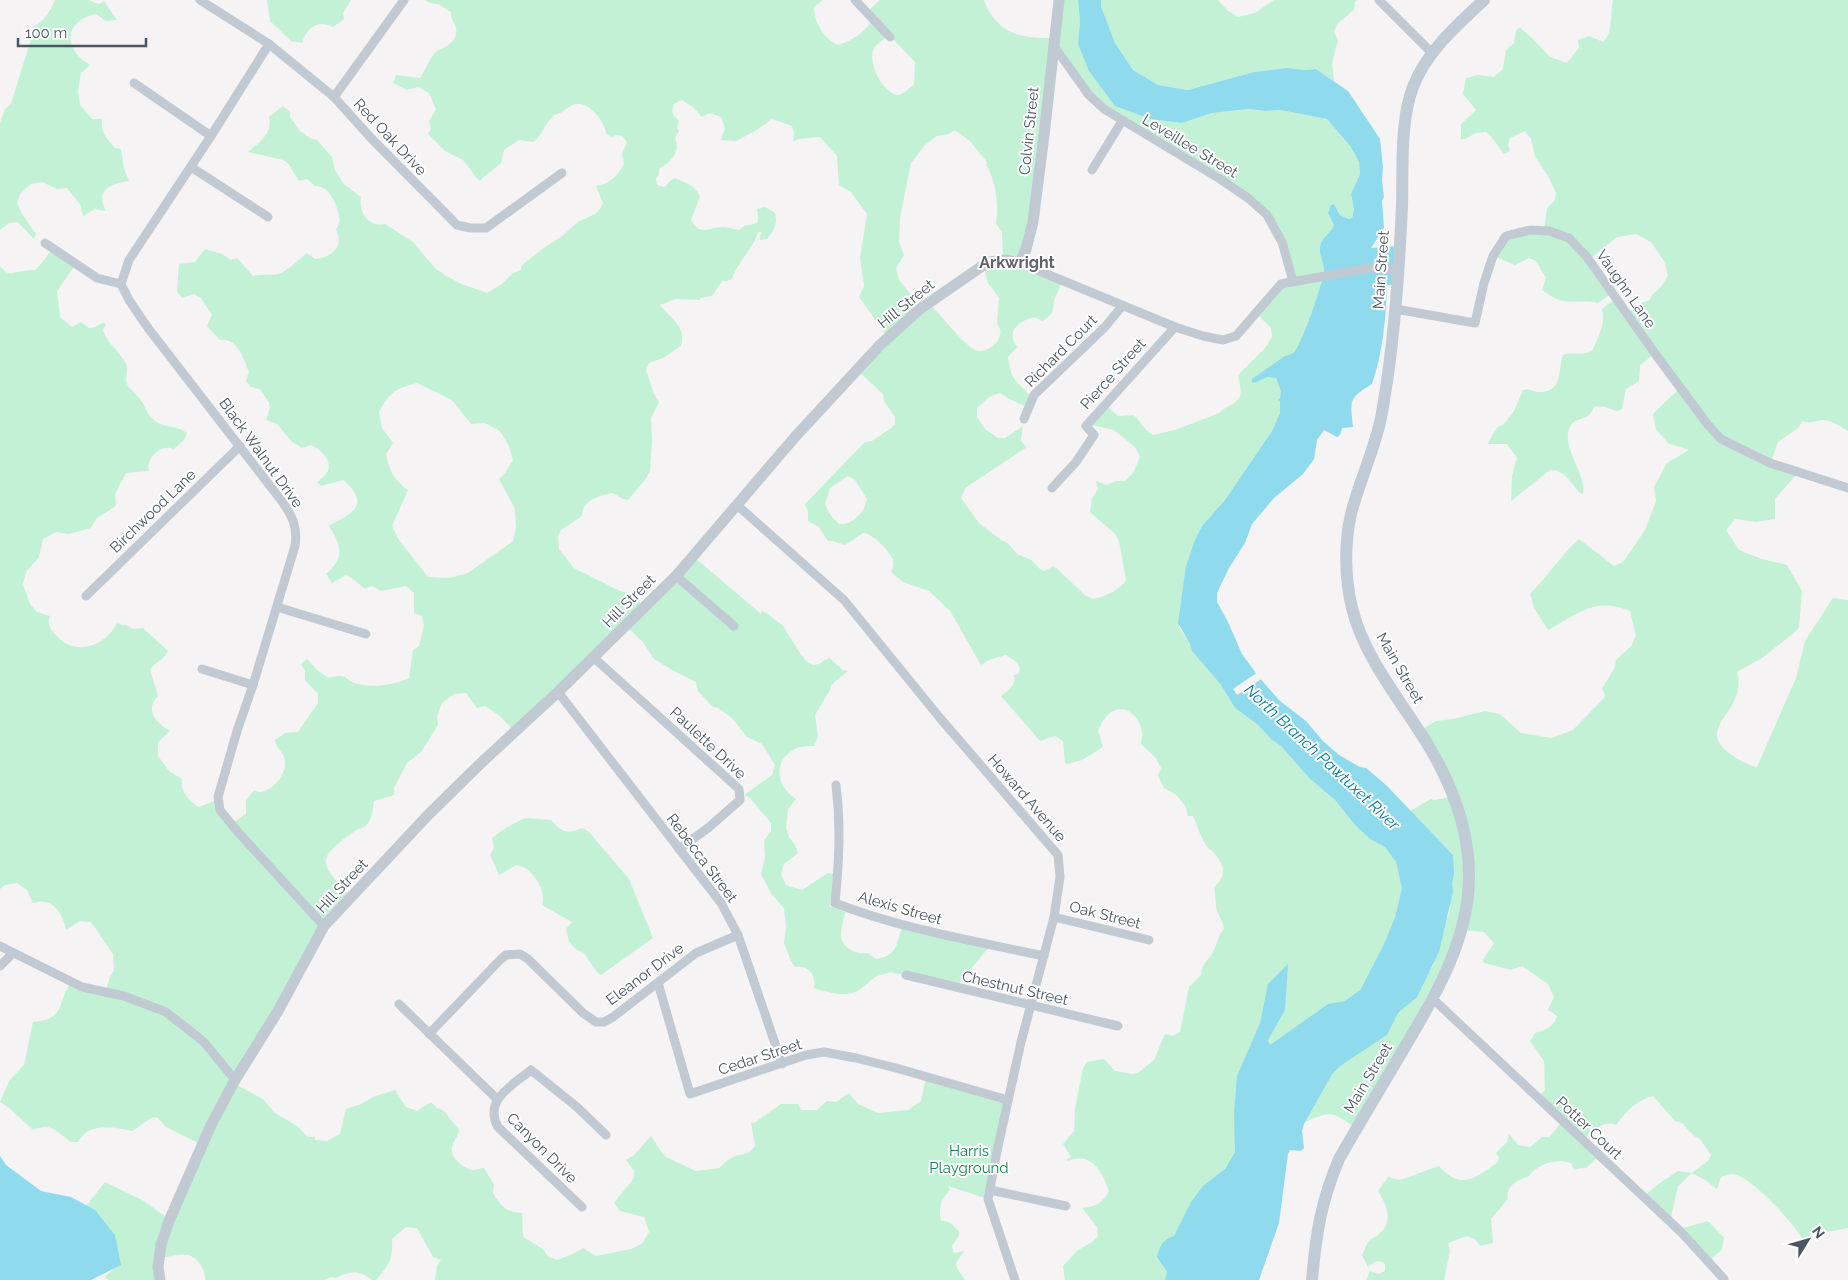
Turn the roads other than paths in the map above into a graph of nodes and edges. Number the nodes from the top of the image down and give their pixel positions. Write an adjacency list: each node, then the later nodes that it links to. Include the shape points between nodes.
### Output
1 (202, 0): 8 (street, Red Oak Drive)
2 (404, 0): 12 (street)
3 (854, 0): 7 (street)
4 (1058, 0): 9 (street, Colvin Street)
5 (1379, 0): 10 (street)
6 (1484, 0): 10 (main road, Main Street)
7 (890, 37)
8 (269, 44): 12 (street, Red Oak Drive); 14 (street)
9 (1054, 46): 13 (street, Leveillee Street, via 1088,94 1104,110); 20 (street, Colvin Street, via 1033,222)
10 (1433, 54): 21 (main road, Main Street, via 1412,88 1407,109)
11 (134, 83): 14 (street)
12 (334, 96): 17 (street, Red Oak Drive, via 457,224 486,228)
13 (1122, 121): 16 (street); 22 (street, Leveillee Street, via 1220,179 1267,214 1282,242)
14 (211, 136): 15 (street)
15 (191, 167): 18 (street); 23 (street, via 129,260)
16 (1092, 170)
17 (562, 172)
18 (268, 217)
19 (45, 243): 23 (street, via 97,278)
20 (1020, 263): 24 (street, Hill Street); 31 (street, Hill Street, via 1006,260 988,262 920,309 839,387)
21 (1398, 266): 22 (street, Hill Street); 25 (main road, Main Street)
22 (1294, 281): 26 (street, Hill Street, via 1281,284 1236,336 1224,340)
23 (121, 284): 28 (street, Black Walnut Drive, via 148,328)
24 (1122, 306): 26 (street, Hill Street); 27 (street, Richard Court, via 1105,327 1034,394)
25 (1395, 309): 30 (street, Vaughn Lane, via 1475,323 1484,283 1506,236 1530,230 1548,231 1569,238 1587,257 1721,439 1770,463); 53 (main road, Main Street, via 1380,422 1351,515 1347,575 1352,610 1368,650 1427,742 1452,789 1464,834 1469,875 1466,906 1459,940)
26 (1175, 327): 29 (street, Pierce Street, via 1086,426 1094,435 1076,462)
27 (1024, 419)
28 (240, 446): 33 (street, Birchwood Lane); 34 (street, Black Walnut Drive, via 296,525 295,546)
29 (1052, 488)
30 (1848, 488)
31 (738, 506): 32 (street, Hill Street); 43 (street, Howard Avenue, via 844,600 1058,855 1060,877)
32 (676, 576): 35 (street); 37 (street, Hill Street)
33 (86, 596)
34 (277, 607): 36 (street); 39 (street, Black Walnut Drive)
35 (734, 626)
36 (366, 634)
37 (593, 658): 40 (street, Hill Street); 42 (street, Paulette Drive, via 739,789 740,800)
38 (202, 669): 39 (street)
39 (253, 685): 44 (street, Black Walnut Drive, via 218,797 220,810)
40 (558, 692): 42 (street, Rebecca Street); 44 (street, Hill Street, via 481,763)
41 (836, 785): 49 (street, Alexis Street, via 840,861 835,903 870,917)
42 (679, 849): 45 (street, Rebecca Street, via 721,903)
43 (1054, 917): 46 (street, Oak Street); 49 (street, Howard Avenue)
44 (324, 926): 59 (street, Hill Street, via 278,1011)
45 (738, 935): 52 (street, Eleanor Drive, via 696,953); 58 (street, Rebecca Street)
46 (1149, 940)
47 (0, 946): 48 (street)
48 (13, 953): 50 (street); 59 (street, via 82,987 124,996 166,1012 204,1042)
49 (1044, 956): 55 (street, Howard Avenue)
50 (0, 966)
51 (906, 975): 55 (street, Chestnut Street)
52 (658, 983): 57 (street, Eleanor Drive, via 613,1017 596,1022 528,959 513,953 500,960); 58 (street, Cedar Street, via 690,1094)
53 (1434, 999): 68 (main road, Main Street, via 1339,1159 1321,1211); 69 (street, Potter Court, via 1681,1232)
54 (399, 1004): 57 (street)
55 (1032, 1006): 56 (street, Chestnut Street); 61 (street, Howard Avenue)
56 (1118, 1026)
57 (429, 1034): 60 (street)
58 (782, 1064): 61 (street, Cedar Street, via 824,1052 896,1068)
59 (235, 1080): 66 (street, Hill Street, via 168,1221 158,1267)
60 (497, 1099): 62 (street, Canyon Drive, via 531,1070); 65 (street, Canyon Drive, via 493,1113 498,1127)
61 (1008, 1100): 63 (street, Howard Avenue)
62 (606, 1135)
63 (990, 1190): 64 (street); 67 (street, Howard Avenue, via 988,1199)
64 (1066, 1206)
65 (582, 1207)
66 (160, 1280)
67 (1016, 1280)
68 (1312, 1280)
69 (1722, 1280)

